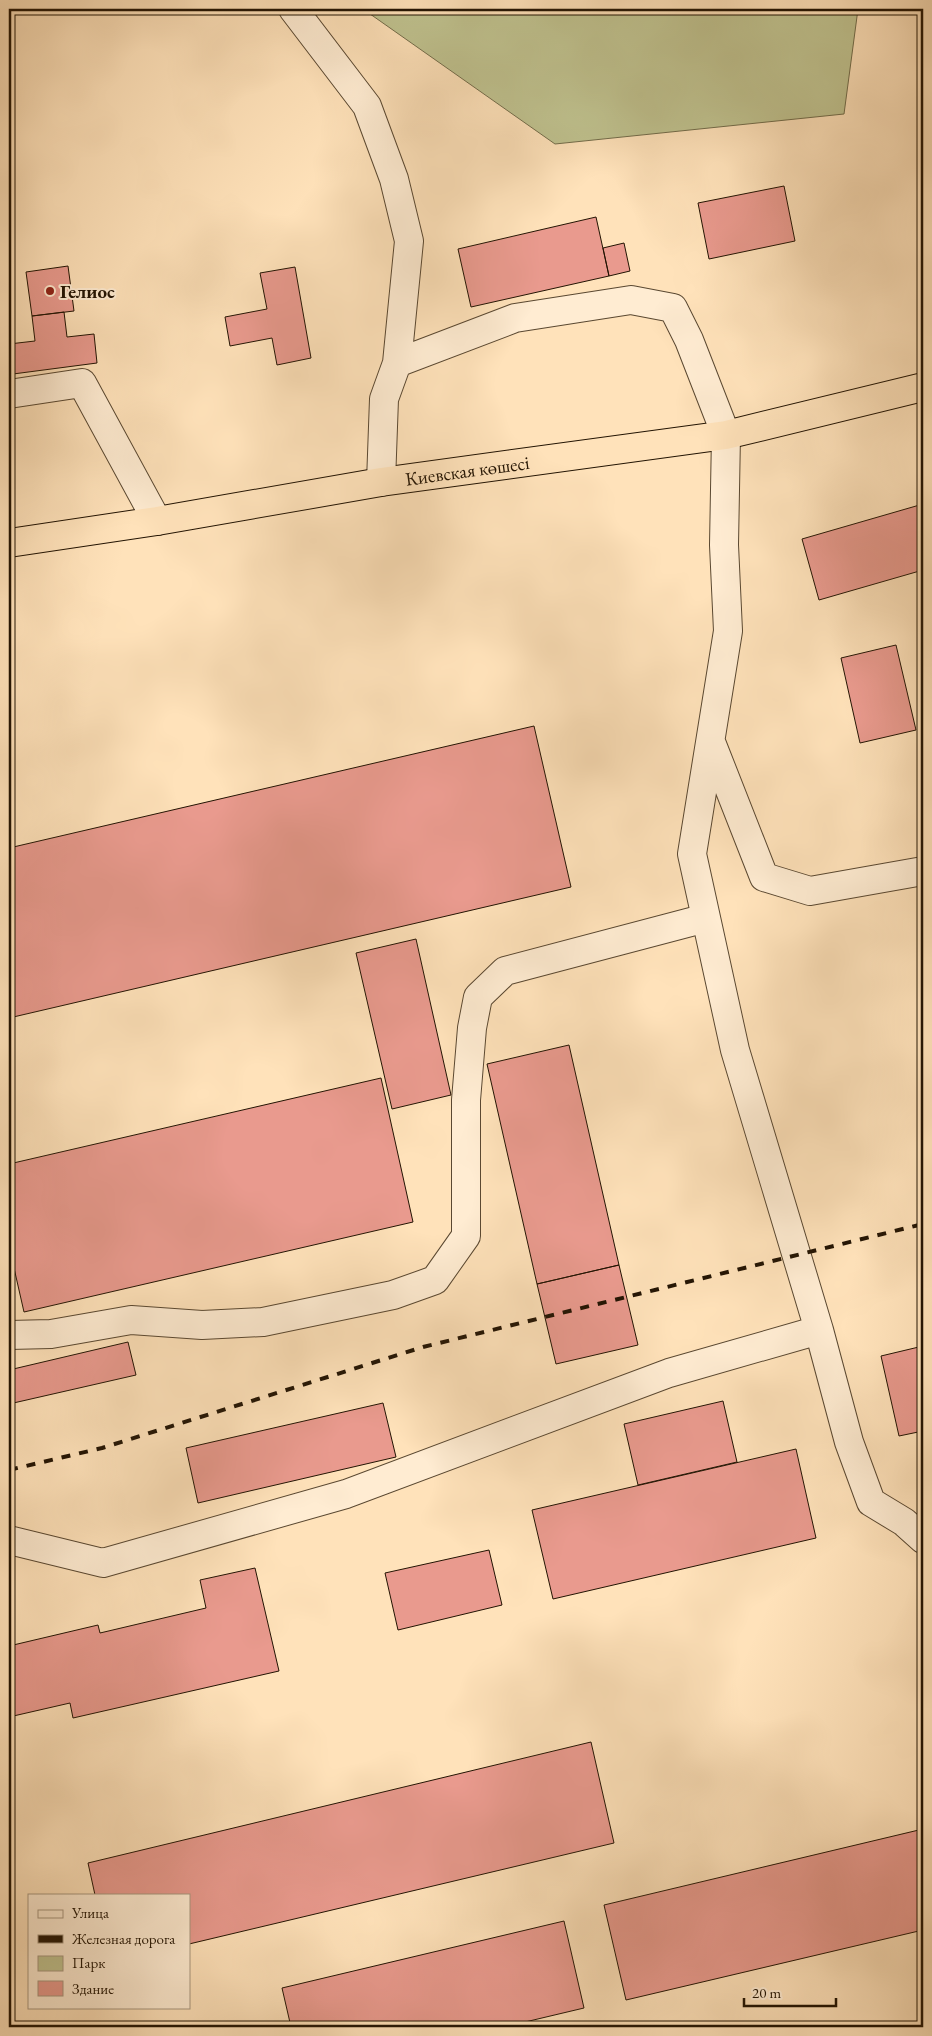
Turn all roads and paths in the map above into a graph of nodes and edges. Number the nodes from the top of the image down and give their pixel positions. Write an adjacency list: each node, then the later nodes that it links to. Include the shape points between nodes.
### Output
1 (293, 9): 2 (lane, via 367,106 394,179 409,241)
2 (397, 363): 5 (lane, via 515,318 631,300 673,308); 6 (lane, via 384,399)
3 (923, 387): 5 (highway, Киевская көшесі)
4 (9, 394): 7 (lane, via 82,382)
5 (726, 435): 6 (highway, Киевская көшесі); 9 (lane, via 724,545 728,631)
6 (381, 482): 7 (highway, Киевская көшесі)
7 (157, 520): 8 (highway, Киевская көшесі)
8 (9, 543)
9 (711, 742): 10 (lane, via 764,877 810,891); 11 (lane, via 692,854)
10 (923, 871)
11 (706, 918): 12 (lane, via 735,1050); 13 (lane, via 505,971 478,997 466,1100 466,1236 435,1280 393,1295 263,1322 202,1325 131,1320 52,1334)
12 (818, 1330): 14 (lane, via 849,1442 871,1502); 15 (lane, via 669,1373 346,1494 103,1562)
13 (9, 1335)
14 (923, 1538)
15 (9, 1540)

